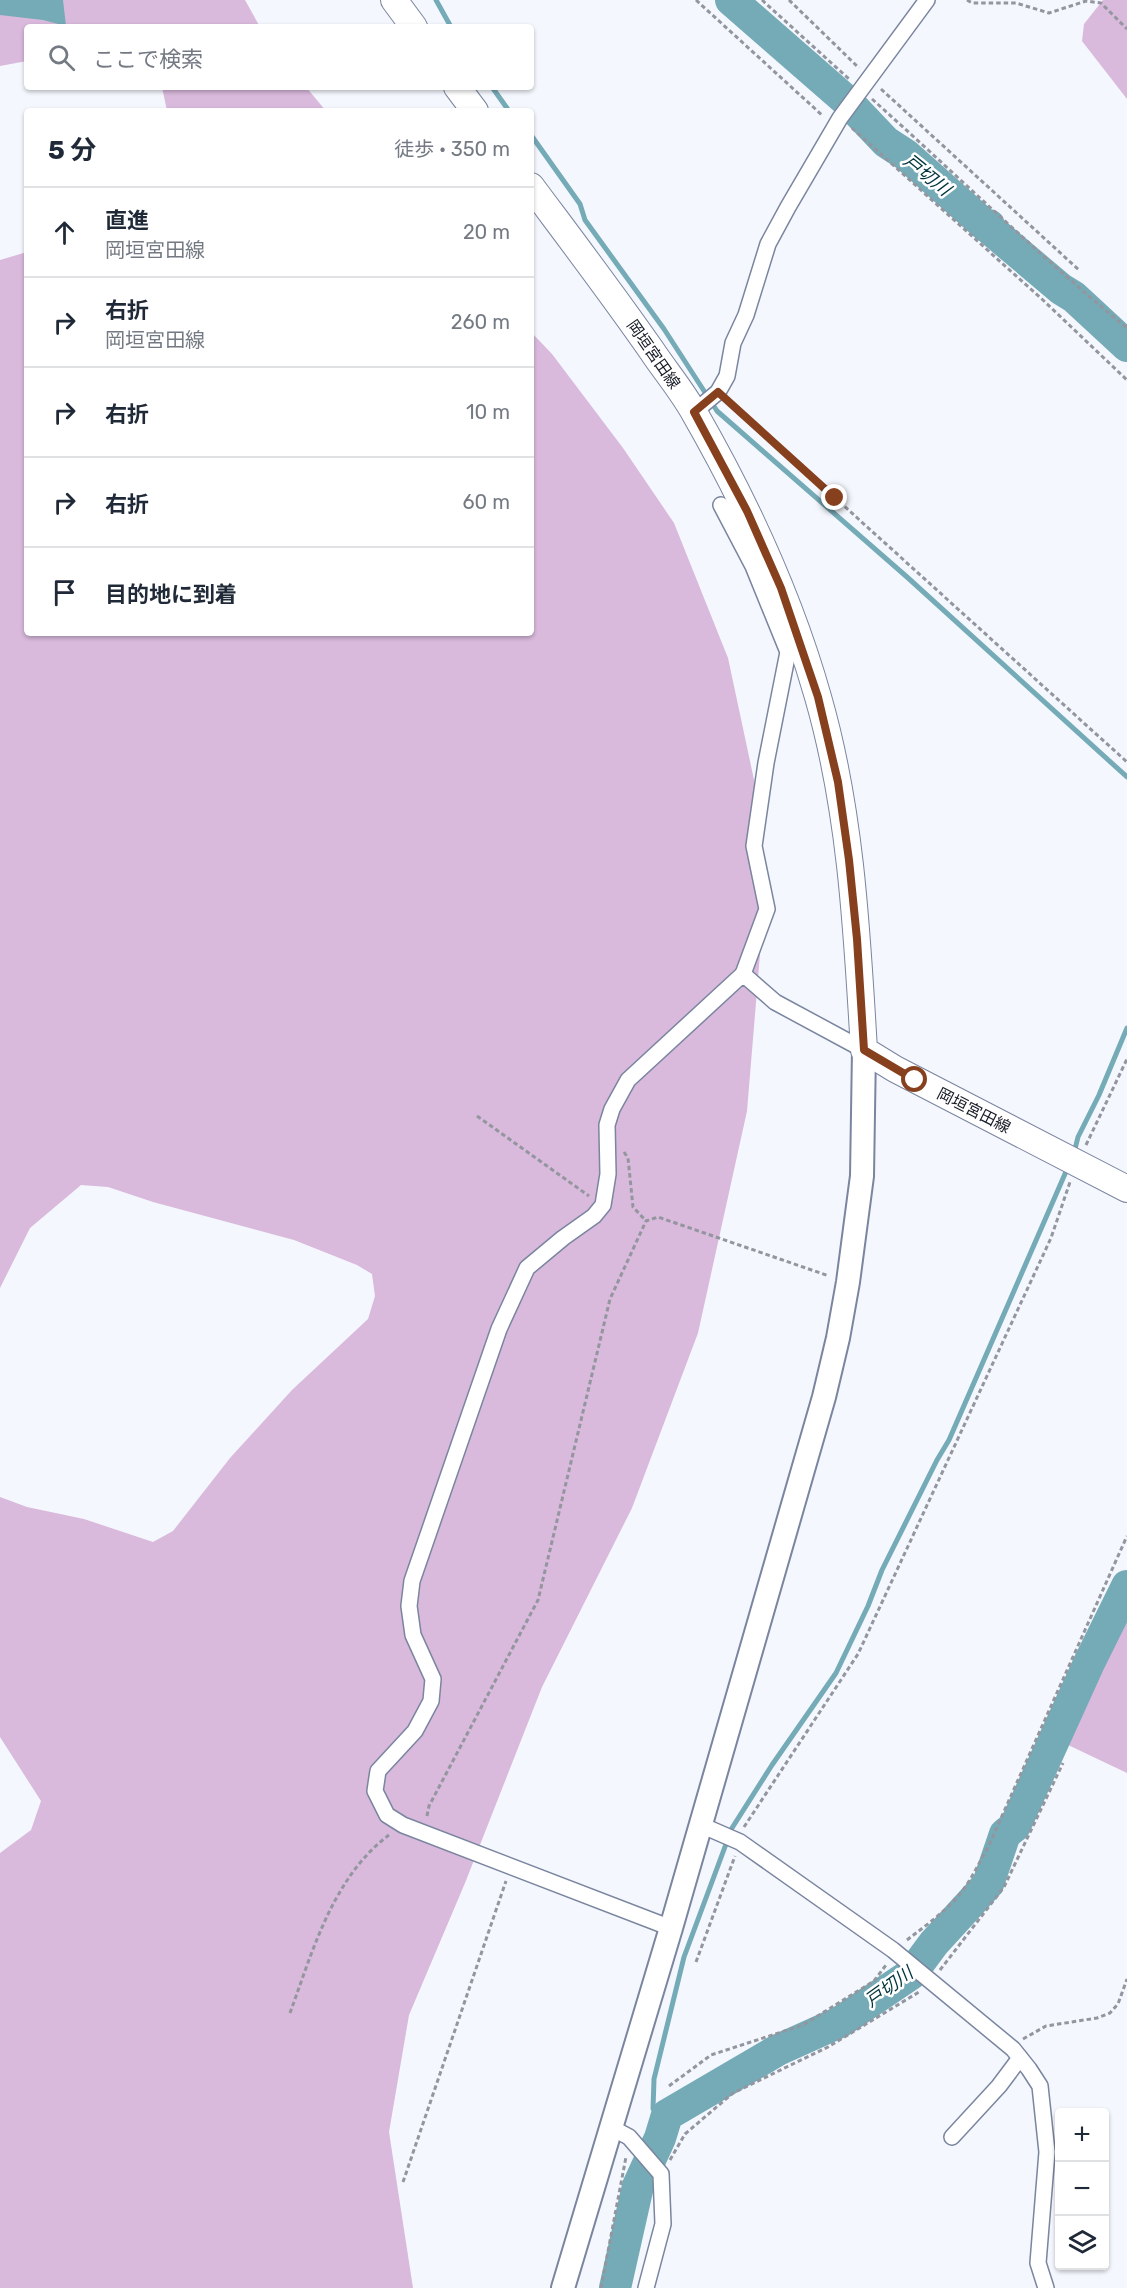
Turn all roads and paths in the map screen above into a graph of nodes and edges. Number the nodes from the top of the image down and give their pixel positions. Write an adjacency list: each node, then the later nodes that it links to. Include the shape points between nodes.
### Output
1 (394, 0): 7 (main road)
2 (696, 0): 12 (path)
3 (762, 0): 9 (path)
4 (789, 0): 9 (path)
5 (927, 0): 9 (street)
6 (967, 0): 8 (path, via 1016,3 1049,13 1086,1 1101,3)
7 (412, 24)
8 (1127, 29)
9 (865, 84): 12 (street); 14 (path); 15 (path, via 961,179)
10 (459, 90): 11 (main road)
11 (473, 108)
12 (837, 122): 16 (path, via 1044,302); 17 (street, via 768,244 733,343 727,376)
13 (534, 190): 18 (main road, 岡垣宮田線)
14 (1079, 270)
15 (1127, 328)
16 (1127, 380)
17 (718, 392): 18 (street); 20 (path)
18 (694, 412): 22 (main road, 岡垣宮田線, via 747,511 781,588 818,697 838,782 849,860)
19 (721, 505): 21 (street, via 753,566 788,652 754,846 767,909)
20 (1127, 762)
21 (743, 974): 22 (street, via 775,1002); 25 (street, via 628,1080)
22 (864, 1050): 26 (main road, 岡垣宮田線); 30 (street, via 861,1176)
23 (1127, 1059): 26 (path)
24 (477, 1116): 28 (path)
25 (607, 1125): 28 (street, via 608,1174); 29 (path, via 628,1158 633,1207)
26 (1077, 1163): 27 (main road, 岡垣宮田線); 36 (path, via 1051,1238 858,1654 743,1829)
27 (1127, 1189)
28 (603, 1205): 33 (street, via 527,1268 499,1329 412,1581 409,1606 413,1635 433,1679 431,1701 415,1731 378,1771 375,1791 387,1815)
29 (646, 1221): 30 (path, via 658,1217); 35 (path, via 610,1299 538,1600 429,1806)
30 (849, 1282): 34 (street, via 824,1397)
31 (1127, 1536): 39 (path, via 974,1873 943,1911)
32 (1063, 1763): 42 (path, via 1004,1887)
33 (403, 1825): 35 (street); 43 (path, via 372,1848 339,1891)
34 (701, 1825): 36 (street); 38 (street)
35 (424, 1833): 37 (street)
36 (740, 1842): 39 (street); 40 (path)
37 (512, 1866): 38 (street); 49 (path)
38 (671, 1928): 46 (street)
39 (893, 1950): 42 (street); 45 (path, via 874,1981 803,2025 711,2055)
40 (696, 1962)
41 (1127, 1979): 44 (path, via 1118,2004 1110,2013 1046,2026 1023,2040)
42 (930, 1982): 44 (street); 48 (path, via 915,1996 828,2047 733,2094 685,2134)
43 (290, 2013)
44 (1017, 2053): 47 (street, via 993,2093); 53 (street, via 1040,2086 1047,2152 1038,2263)
45 (669, 2086)
46 (620, 2132): 48 (street); 50 (street); 51 (path, via 622,2180)
47 (952, 2137)
48 (661, 2174): 52 (street, via 663,2224)
49 (403, 2182)
50 (563, 2288)
51 (600, 2288)
52 (646, 2288)
53 (1046, 2288)

